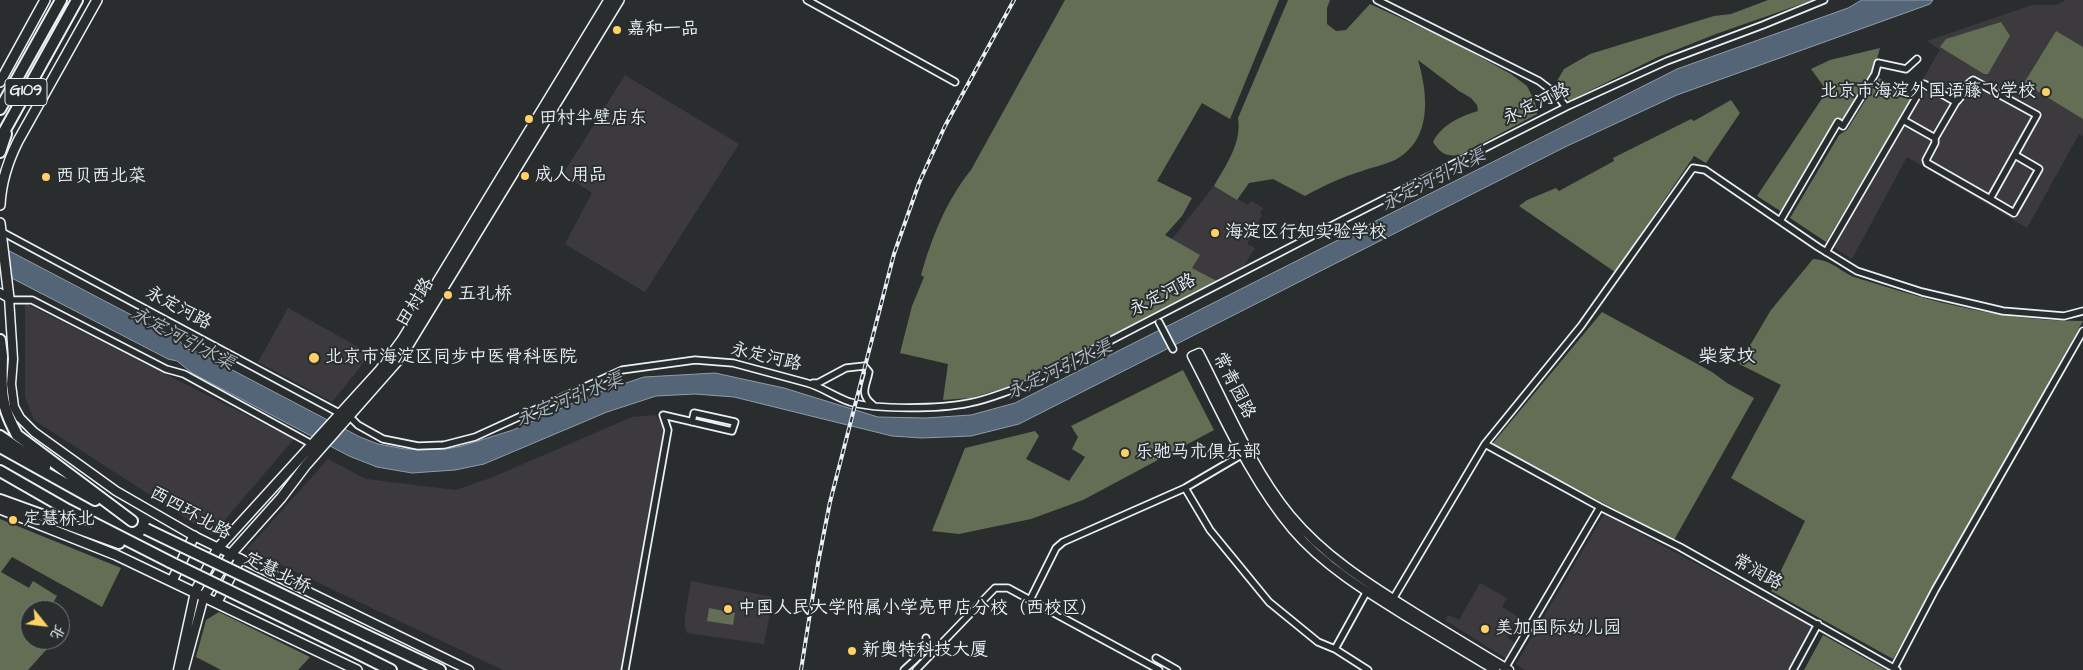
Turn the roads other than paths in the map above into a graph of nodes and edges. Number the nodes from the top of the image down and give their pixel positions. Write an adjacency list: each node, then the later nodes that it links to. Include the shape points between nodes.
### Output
1 (46, 0): 11 (main road)
2 (61, 0): 15 (highway, G109)
3 (77, 0): 16 (highway, G109)
4 (97, 0): 23 (main road, via 9,159)
5 (609, 0): 38 (main road, 田村路, via 416,320)
6 (619, 0): 38 (main road, 田村路, via 401,357)
7 (807, 0): 12 (street)
8 (1377, 0): 14 (street, via 1539,81)
9 (1824, 0): 14 (street, 永定河路, via 1668,61)
10 (1917, 59): 24 (street, via 1906,69 1878,63 1875,74 1843,126 1838,122)
11 (0, 82)
12 (955, 82)
13 (1956, 102): 17 (street, via 1924,84); 18 (street); 21 (street, via 1973,80 2037,115)
14 (1566, 107): 37 (street, 永定河路, via 1021,387 969,403 910,408)
15 (0, 109)
16 (11, 119): 19 (highway, G109); 20 (highway)
17 (1903, 120): 18 (street); 27 (street)
18 (1935, 138): 22 (street, via 1927,164)
19 (0, 139)
20 (0, 152)
21 (2015, 155): 22 (street); 22 (street, via 2039,169 2014,213)
22 (1990, 199)
23 (0, 205)
24 (1780, 221): 27 (street); 42 (street, via 1705,170 1693,168 1581,326)
25 (0, 223): 26 (main road, 西四环北路)
26 (1, 235): 28 (main road, 西四环北路); 38 (street, 永定河路)
27 (1826, 252): 29 (street, via 1857,271 1922,292 2003,311 2064,316)
28 (6, 295): 41 (street, via 32,300 166,369 184,374); 52 (street, 西四环北路, via 13,358 11,384 14,407 20,418 34,432 116,491)
29 (2083, 311)
30 (1159, 322): 33 (street)
31 (2083, 331): 69 (street, via 1935,590)
32 (0, 340): 34 (highway)
33 (1173, 349)
34 (1, 361): 36 (highway)
35 (807, 383): 37 (street, 永定河路, via 850,402); 37 (street, via 818,383 846,368 864,366 869,372 864,394 866,400); 38 (street, 永定河路, via 733,363 696,360 637,367 622,370 476,437 444,445 418,446 383,439)
36 (1, 399): 51 (highway, via 6,418 17,435)
37 (875, 406)
38 (343, 417): 41 (main road, 田村路)
39 (692, 422): 39 (street, via 694,413 734,422 732,431); 76 (street, via 663,415 668,430)
40 (0, 436): 46 (highway, via 33,457)
41 (315, 443): 53 (main road, 田村路); 55 (main road, 田村路, via 306,464 281,498)
42 (1485, 444): 49 (street, 常润路); 61 (street)
43 (0, 447): 46 (highway)
44 (1243, 454): 47 (street); 58 (street, 常青园路, via 1294,531); 61 (street, 常青园路, via 1192,356 1200,353 1245,442 1290,515 1350,572)
45 (3, 474): 54 (highway)
46 (67, 485): 51 (highway)
47 (1185, 488): 62 (street, via 1063,542 1056,548); 66 (street, via 1210,530 1269,602 1318,642)
48 (0, 500): 54 (highway)
49 (1600, 507): 64 (street, 常润路, via 1680,547); 68 (street)
50 (0, 509): 57 (main road)
51 (132, 521): 74 (highway, 定慧北桥, bridge)
52 (194, 536): 53 (street, 西四环北路); 57 (main road)
53 (218, 548): 55 (street, 西四环北路); 59 (main road, 田村路)
54 (151, 553): 73 (highway, 定慧北桥, bridge)
55 (230, 554): 56 (street, 西四环北路); 60 (main road, 田村路)
56 (240, 559): 63 (main road); 75 (street, 西四环北路)
57 (172, 581): 59 (main road)
58 (1367, 591): 66 (street); 82 (street, 常青园路)
59 (195, 592): 60 (main road); 70 (street)
60 (204, 596): 63 (main road); 71 (street)
61 (1393, 599): 68 (street, 常青园路)
62 (1030, 600): 78 (street, via 1008,588 996,588); 79 (street)
63 (217, 602): 72 (main road)
64 (1818, 624): 69 (street, 常润路); 83 (street)
65 (926, 638): 77 (street, via 924,649)
66 (1335, 649): 81 (street)
67 (1156, 658): 80 (street)
68 (1506, 669)
69 (1896, 669)
70 (178, 670)
71 (184, 670)
72 (357, 670)
73 (391, 670)
74 (440, 670)
75 (469, 670)
76 (625, 670)
77 (904, 670)
78 (916, 670)
79 (1159, 670)
80 (1177, 670)
81 (1368, 670)
82 (1495, 670)
83 (1793, 670)

